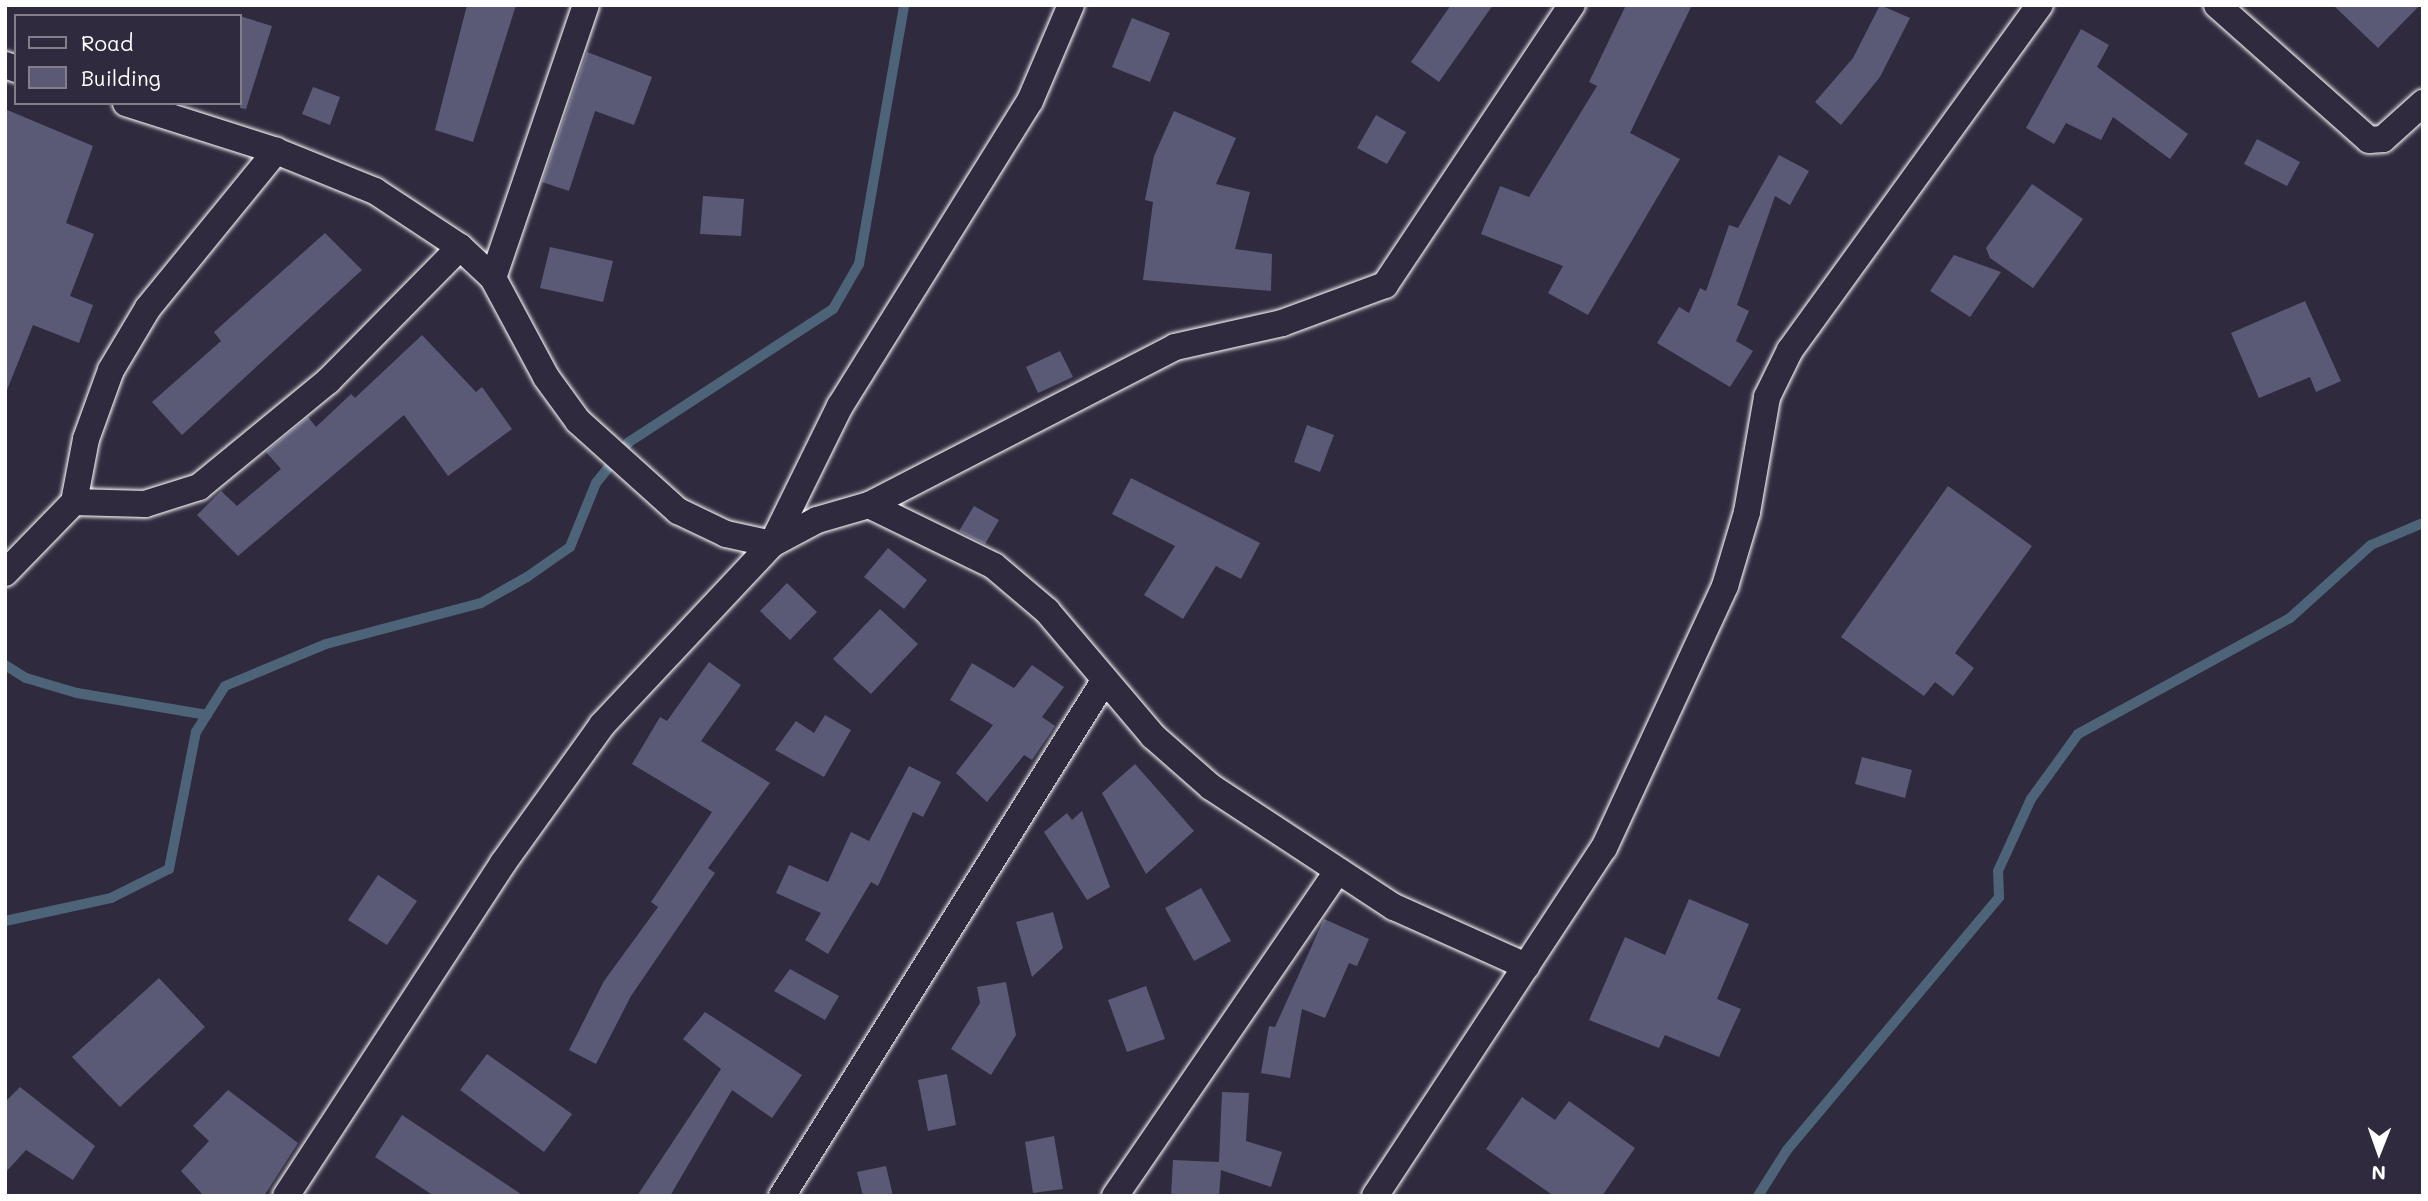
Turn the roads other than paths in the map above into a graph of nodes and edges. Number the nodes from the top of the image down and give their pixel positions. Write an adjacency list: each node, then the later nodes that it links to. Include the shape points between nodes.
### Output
1 (586, 5): 10 (street)
2 (1071, 5): 13 (street, via 1030,101 841,406)
3 (1572, 5): 12 (street, via 1385,285 1282,323 1175,347)
4 (2040, 5): 17 (street, via 1790,350 1767,397 1747,512 1725,586 1680,692 1604,848)
5 (2217, 5): 6 (street, via 2369,140 2383,139)
6 (2423, 103)
7 (132, 105): 8 (street)
8 (276, 151): 9 (street, via 375,191); 11 (street, via 148,308 111,370 86,439)
9 (460, 247): 10 (street); 11 (street, via 328,381 199,487 145,503)
10 (494, 278): 13 (street, via 545,377 578,421 678,510 726,534)
11 (74, 502): 14 (street)
12 (869, 505): 13 (street, via 817,520); 15 (street, via 994,566 1047,611)
13 (772, 544): 18 (street, via 602,725 503,863)
14 (5, 573)
15 (1104, 681): 16 (street, via 1211,787); 19 (street)
16 (1336, 873): 17 (street); 20 (street)
17 (1526, 967): 21 (street)
18 (286, 1196)
19 (782, 1196)
20 (1115, 1196)
21 (1375, 1196)

